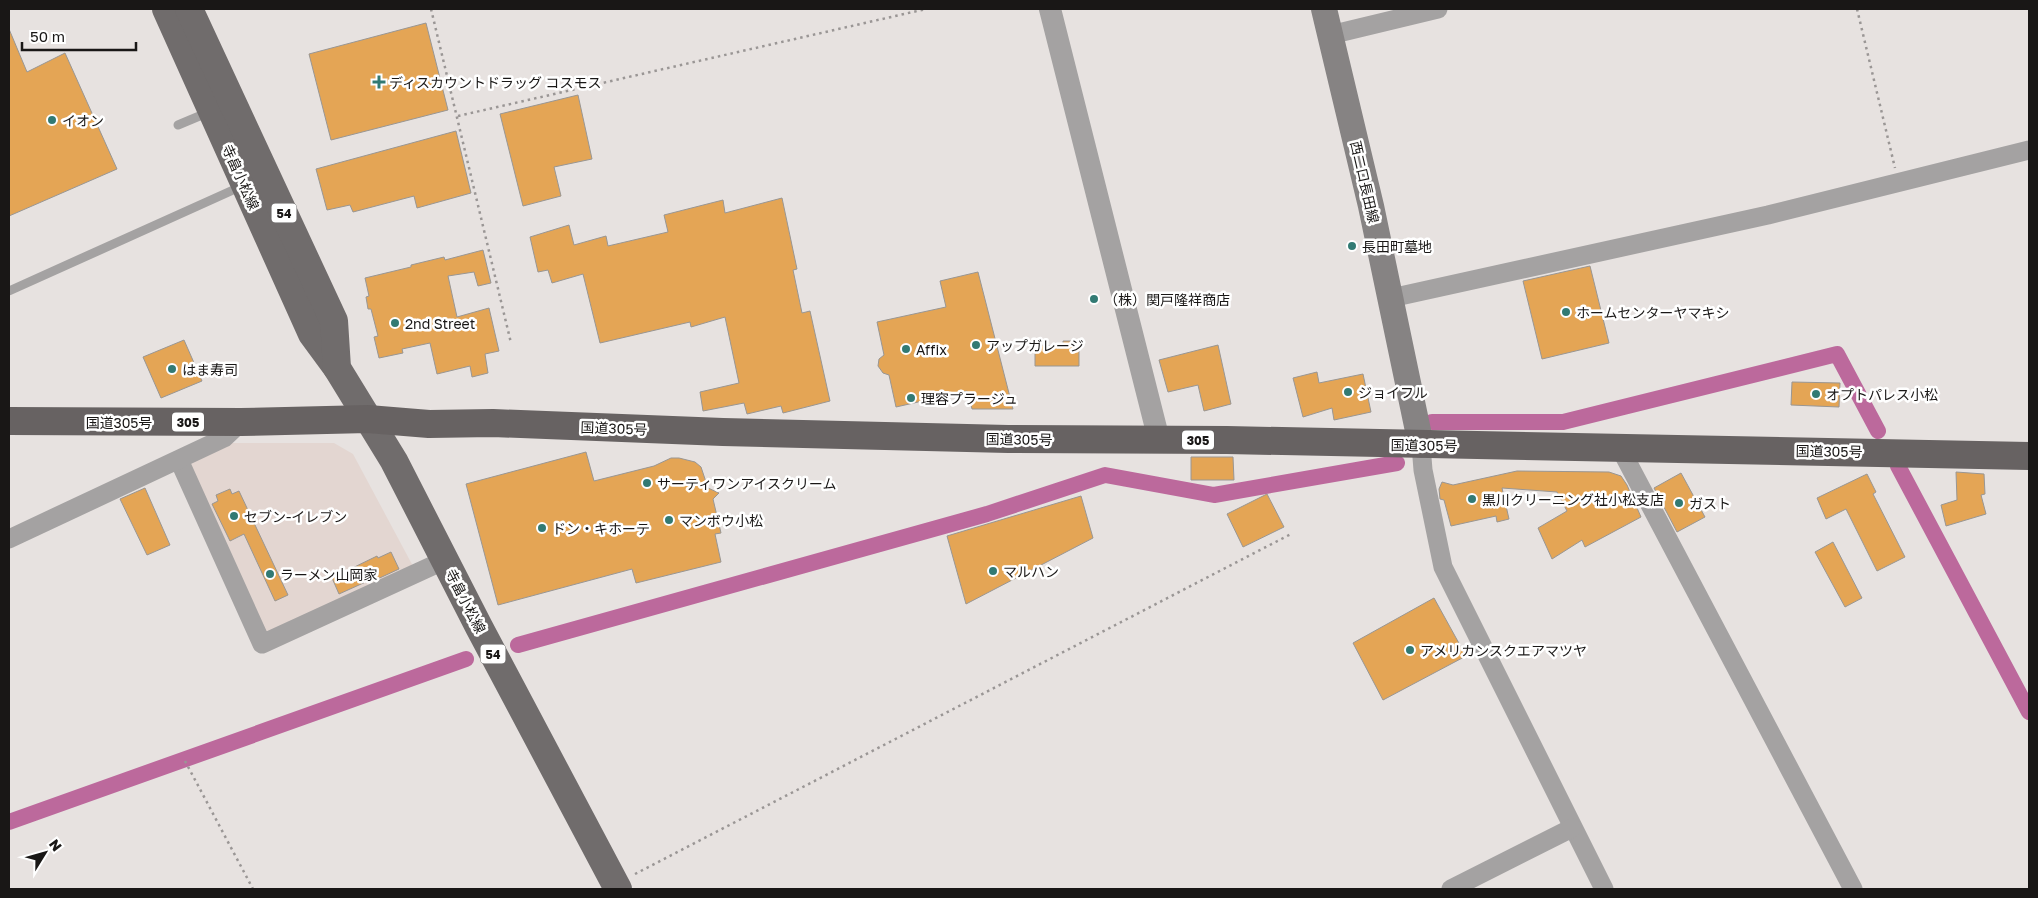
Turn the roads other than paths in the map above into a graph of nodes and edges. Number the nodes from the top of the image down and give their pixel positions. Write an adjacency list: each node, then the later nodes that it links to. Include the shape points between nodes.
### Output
1 (166, 9): 7 (main road, 寺畠小松線 / 54)
2 (189, 9): 13 (main road, 寺畠小松線 / 54, via 334,321)
3 (1050, 9): 17 (street)
4 (1324, 9): 6 (main road, 西二口長田線)
5 (1438, 9): 6 (street)
6 (1330, 35): 12 (main road, 西二口長田線)
7 (212, 111): 8 (lane); 10 (main road, 寺畠小松線 / 54)
8 (178, 125)
9 (2029, 150): 12 (street, via 1768,214)
10 (244, 185): 11 (lane); 13 (main road, 寺畠小松線 / 54, via 312,334)
11 (9, 291)
12 (1391, 298): 18 (main road, 西二口長田線)
13 (337, 368): 14 (main road, 寺畠小松線 / 54)
14 (368, 419): 16 (highway, 国道305号 / 305); 17 (highway, 国道305号 / 305, via 429,424 494,423 723,432); 23 (main road, 寺畠小松線 / 54, via 394,461)
15 (9, 421): 16 (highway, 国道305号 / 305)
16 (241, 422): 21 (street, via 224,438)
17 (1159, 440): 18 (highway, 国道305号 / 305)
18 (1421, 445): 19 (highway, 国道305号 / 305); 24 (street, via 1442,567)
19 (1620, 448): 20 (highway, 国道305号 / 305); 28 (street)
20 (2029, 456)
21 (179, 460): 22 (street); 23 (street, via 262,644)
22 (9, 539)
23 (445, 560): 25 (main road, 寺畠小松線 / 54)
24 (1572, 828): 26 (street); 27 (street)
25 (626, 882)
26 (1451, 889)
27 (1604, 889)
28 (1853, 889)

